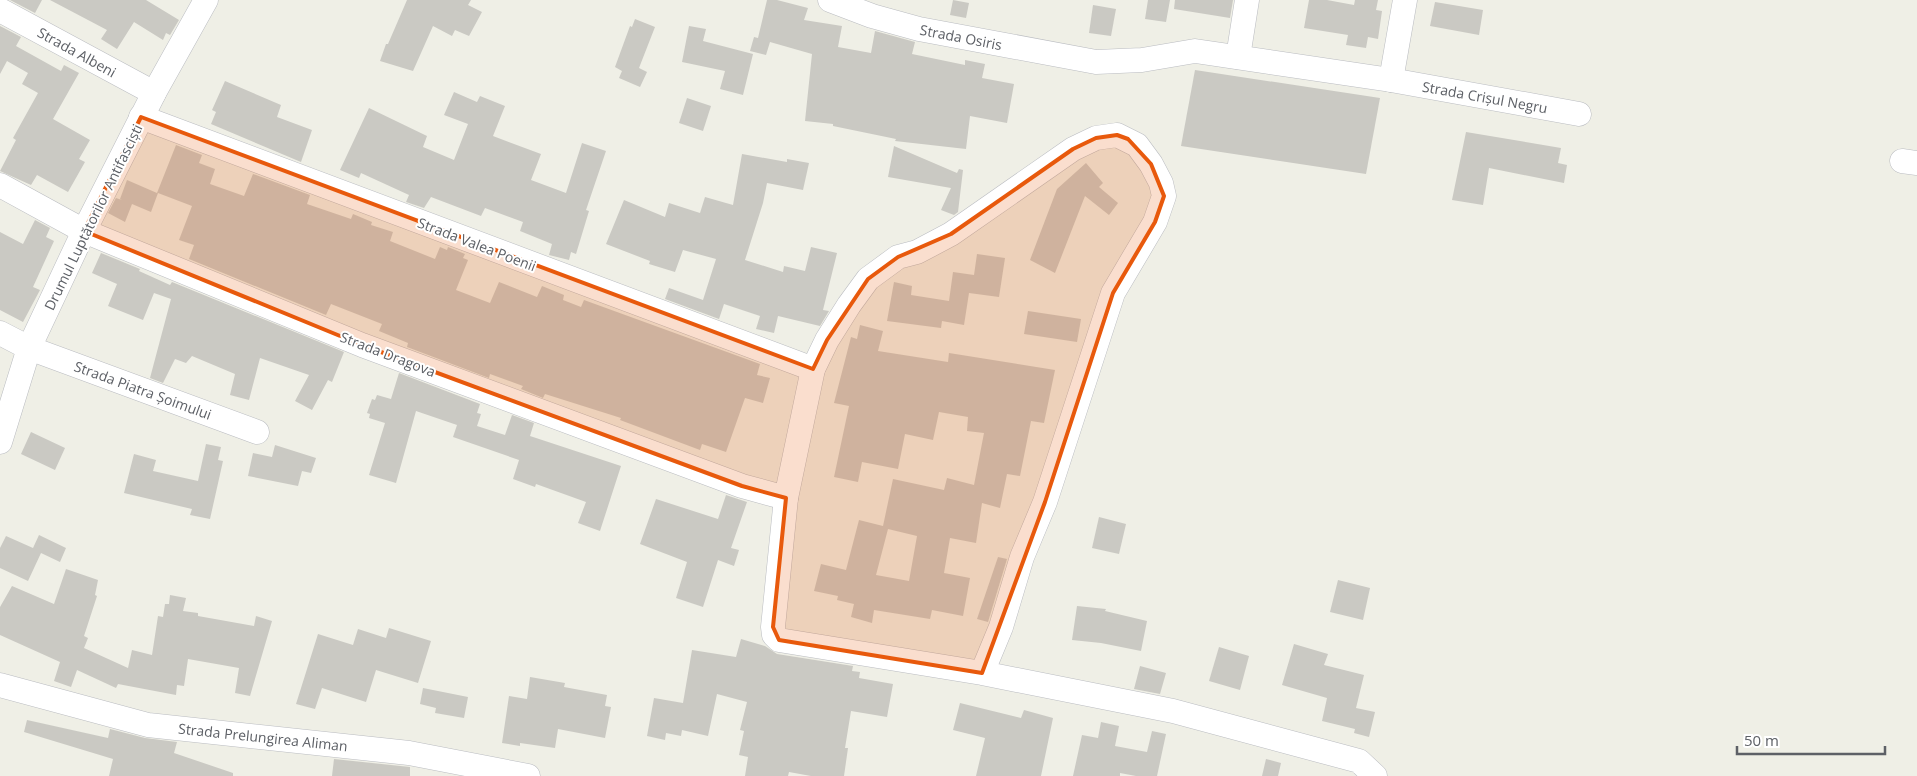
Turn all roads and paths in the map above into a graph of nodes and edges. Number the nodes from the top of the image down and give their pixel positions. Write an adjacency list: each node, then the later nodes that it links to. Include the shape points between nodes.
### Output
1 (206, 0): 9 (street, Drumul Luptătorilor Antifasciști)
2 (830, 0): 7 (street, Strada Osiris, via 919,29)
3 (1247, 0): 6 (street)
4 (1405, 0): 8 (street)
5 (0, 10): 9 (street, Strada Albeni)
6 (1238, 57): 7 (street, Strada Crișul Negru, via 1195,51 1142,60); 8 (street, Strada Crișul Negru)
7 (1096, 62)
8 (1391, 80): 10 (street, Strada Crișul Negru)
9 (154, 94): 11 (street, Drumul Luptătorilor Antifasciști)
10 (1579, 114)
11 (141, 117): 13 (street, Drumul Luptătorilor Antifasciști); 16 (street, Strada Valea Poenii)
12 (0, 185): 13 (street, Strada Dragova)
13 (84, 231): 15 (street, Drumul Luptătorilor Antifasciști); 19 (street, Strada Dragova, via 362,345 742,486)
14 (0, 333): 15 (street, Strada Piatra Șoimului)
15 (29, 348): 17 (street, Strada Piatra Șoimului); 18 (street, Drumul Luptătorilor Antifasciști)
16 (813, 369): 19 (street); 20 (street, via 827,340 868,279 898,257 917,252 951,234 1073,149 1096,138 1116,135 1137,145 1151,164 1164,196 1155,222 1113,293 1045,502 1022,557 1001,627)
17 (257, 432)
18 (0, 442)
19 (786, 498): 20 (street, via 773,626 774,635 779,640)
20 (982, 674): 23 (street, via 1173,711 1359,761)
21 (0, 685): 22 (street, Strada Prelungirea Aliman, via 148,725 409,753)
22 (528, 776)
23 (1375, 776)

